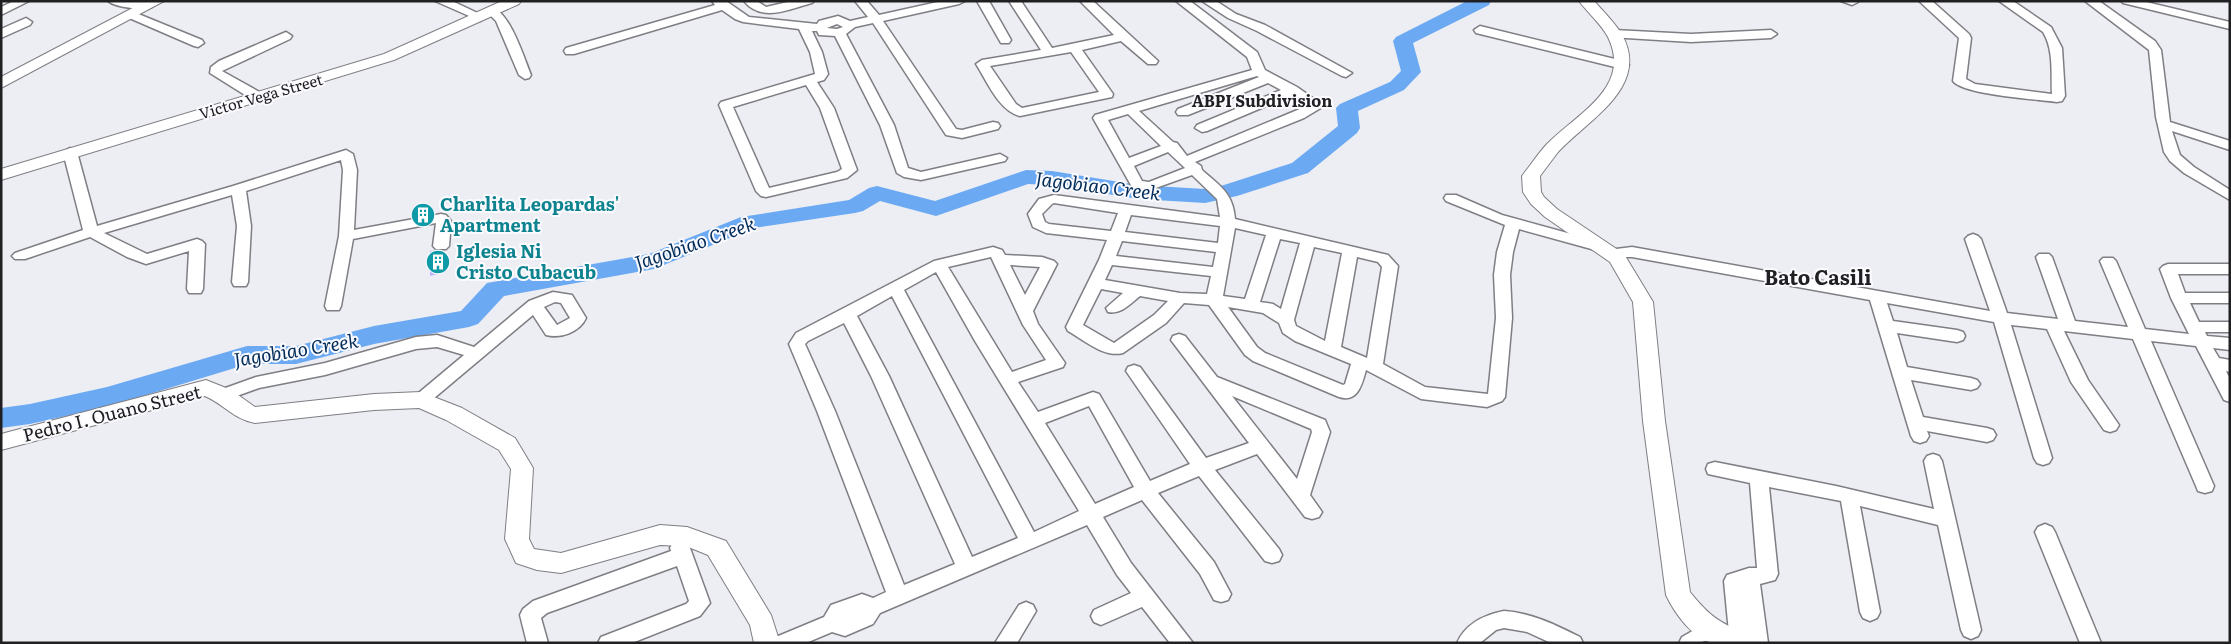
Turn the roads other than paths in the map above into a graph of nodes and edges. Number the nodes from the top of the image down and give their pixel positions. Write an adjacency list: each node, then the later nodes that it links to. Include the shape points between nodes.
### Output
1 (23, 1): 24 (street)
2 (114, 1): 22 (street)
3 (441, 1): 25 (street)
4 (514, 1): 25 (street, Victor Vega Street)
5 (750, 1): 6 (street, via 766,11)
6 (808, 1)
7 (861, 1): 27 (street)
8 (900, 1): 23 (street)
9 (959, 1): 20 (street)
10 (983, 1): 38 (street)
11 (1014, 1): 42 (street)
12 (1086, 1): 37 (street)
13 (1182, 1): 47 (street, via 1253,55)
14 (1208, 1): 45 (street)
15 (1586, 1): 34 (street)
16 (1925, 1): 17 (street, via 1965,38 1959,81 1972,87 2052,98 2059,96 2053,39)
17 (2007, 1)
18 (2091, 1): 58 (street, via 2145,38 2155,50)
19 (2127, 1): 29 (street)
20 (941, 2): 23 (street)
21 (722, 3): 30 (street, via 748,20); 41 (street)
22 (152, 4): 26 (street)
23 (909, 11): 27 (street)
24 (1, 12)
25 (486, 14): 46 (street, via 501,19); 52 (street, Victor Vega Street, via 390,57)
26 (131, 15): 39 (street); 49 (street)
27 (876, 19): 31 (street); 59 (street, via 951,132 962,134)
28 (26, 22): 33 (street)
29 (2230, 26)
30 (804, 27): 31 (street, via 821,28 830,21 838,20); 48 (street, via 822,74)
31 (844, 29): 65 (street, via 887,125 902,170 921,176)
32 (1480, 30): 44 (street)
33 (1, 34)
34 (1614, 34): 35 (street, via 1691,38); 44 (street)
35 (1772, 34)
36 (286, 36): 52 (street, via 215,70)
37 (1125, 36): 40 (street); 43 (street)
38 (1006, 40)
39 (198, 43)
40 (1074, 48): 42 (street); 42 (street, via 1107,94 1020,112 1011,107 982,64)
41 (570, 51)
42 (1048, 51)
43 (1152, 61)
44 (1623, 65): 81 (street, via 1618,82 1606,99 1552,149 1531,176 1532,192 1537,200)
45 (1346, 73)
46 (526, 75)
47 (1263, 75): 50 (street); 51 (street); 53 (street)
48 (810, 81): 48 (street, via 827,108 850,170 842,175 766,193 726,105)
49 (1, 83)
50 (1247, 86): 54 (street); 56 (street)
51 (1292, 90): 54 (street); 57 (street, via 1317,106)
52 (258, 97): 64 (street, Victor Vega Street)
53 (1166, 98): 55 (street); 56 (street)
54 (1272, 99): 57 (street); 60 (street)
55 (1130, 109): 62 (street); 66 (street, via 1100,118)
56 (1183, 112): 60 (street)
57 (1300, 115): 61 (street)
58 (2165, 125): 63 (street); 70 (street, via 2172,153 2183,165)
59 (993, 126)
60 (1202, 128): 61 (street)
61 (1224, 145): 67 (street)
62 (1172, 146): 66 (street); 67 (street)
63 (2230, 146)
64 (70, 152): 68 (street, Victor Vega Street); 75 (street)
65 (1000, 158)
66 (1124, 164): 67 (street, via 1136,184 1146,186)
67 (1191, 165): 73 (street, via 1220,194 1227,206)
68 (1, 175)
69 (238, 189): 75 (street); 77 (street, via 346,154 350,170); 94 (street, via 244,226)
70 (2230, 196)
71 (1451, 198): 74 (street)
72 (1126, 210): 73 (street); 78 (street); 78 (street, via 1054,199 1046,200 1035,214 1038,224 1046,228)
73 (1228, 222): 76 (street); 83 (street)
74 (1513, 223): 81 (street); 123 (street, via 1502,275 1504,318 1496,397 1487,401 1421,393)
75 (91, 232): 85 (street); 97 (street, via 146,259 197,244)
76 (1274, 233): 80 (street); 105 (street)
77 (346, 236): 82 (street, via 441,218 444,221); 106 (street)
78 (1115, 237): 83 (street); 89 (street)
79 (1973, 239): 110 (street)
80 (1308, 241): 84 (street); 111 (street)
81 (1594, 245): 87 (street)
82 (441, 246)
83 (1223, 248): 93 (street)
84 (1350, 251): 120 (street); 123 (street, via 1383,258 1390,266)
85 (20, 256)
86 (2044, 257): 112 (street)
87 (1617, 258): 99 (street, via 1621,252 1632,252); 165 (street, via 1643,302 1654,421 1678,595 1695,617)
88 (1000, 259): 91 (street, via 993,252); 108 (street); 108 (street, via 1049,264)
89 (1107, 260): 93 (street); 95 (street)
90 (2108, 261): 115 (street)
91 (939, 264): 96 (street); 127 (street)
92 (2230, 269): 101 (street, via 2168,269)
93 (1218, 272): 103 (street)
94 (240, 282)
95 (1096, 283): 98 (street); 100 (street, via 1074,327 1110,348 1120,348 1160,319)
96 (895, 286): 109 (street); 151 (street)
97 (195, 289)
98 (1136, 291): 100 (street); 107 (street)
99 (1877, 296): 110 (street); 113 (street)
100 (1180, 298): 103 (street)
101 (2179, 298): 102 (street); 116 (street)
102 (2230, 298)
103 (1214, 300): 105 (street); 123 (street, via 1259,357 1346,393)
104 (535, 305): 121 (street)
105 (1251, 305): 111 (street, via 1267,308)
106 (333, 306)
107 (1114, 308)
108 (1024, 312): 127 (street, via 1057,363)
109 (848, 314): 154 (street, via 880,376); 157 (street, via 802,337 797,344)
110 (2001, 318): 112 (street); 138 (street)
111 (1286, 320): 120 (street, via 1290,329 1301,337)
112 (2061, 325): 115 (street); 134 (street, via 2080,382)
113 (1886, 326): 117 (street); 126 (street)
114 (2230, 327): 116 (street)
115 (2139, 334): 116 (street); 143 (street)
116 (2197, 334): 119 (street); 122 (street)
117 (1957, 336)
118 (1179, 340): 128 (street)
119 (2230, 344)
120 (1332, 349): 123 (street)
121 (476, 353): 130 (street, via 437,340 416,343); 132 (street)
122 (2212, 363): 124 (street); 131 (street)
123 (1367, 364)
124 (2230, 366)
125 (1134, 371): 140 (street)
126 (1900, 372): 129 (street); 135 (street, via 1918,429)
127 (1008, 379): 133 (street)
128 (1213, 382): 137 (street); 146 (street, via 1319,425 1320,432)
129 (1971, 384)
130 (223, 394): 132 (street, Pedro I. Ouano Street, via 246,413 255,415); 136 (street, Pedro I. Ouano Street, via 206,388)
131 (2230, 396)
132 (422, 400): 152 (street, via 507,444 522,468 517,539 525,556 561,563 660,535)
133 (1034, 420): 144 (street, via 1093,398); 148 (street)
134 (2110, 425)
135 (1987, 435)
136 (1, 442)
137 (1260, 446): 140 (street); 146 (street)
138 (2043, 458)
139 (1932, 462): 149 (street)
140 (1202, 467): 144 (street); 153 (street)
141 (1715, 469): 142 (street)
142 (1759, 479): 145 (street); 155 (street, via 1768,574)
143 (2205, 486)
144 (1146, 491): 148 (street); 156 (street, via 1207,568)
145 (1849, 496): 149 (street); 161 (street)
146 (1300, 497): 147 (street)
147 (1312, 512)
148 (1090, 514): 151 (street); 158 (street)
149 (1946, 519): 164 (street)
150 (2045, 532): 176 (street)
151 (1030, 542): 154 (street)
152 (684, 547): 166 (street, via 540,607 530,615); 167 (street, via 700,603 693,610); 168 (street, via 717,548 762,622)
153 (1272, 554)
154 (967, 568): 157 (street)
155 (1749, 576): 174 (street, via 1734,581); 175 (street)
156 (1221, 594)
157 (898, 596): 159 (street)
158 (1145, 596): 162 (street); 171 (street)
159 (872, 607): 163 (street, via 866,618 845,627)
160 (1026, 611): 170 (street)
161 (1870, 612)
162 (1101, 616)
163 (831, 624): 169 (street)
164 (1971, 630)
165 (1700, 636): 174 (street)
166 (538, 643)
167 (608, 643)
168 (767, 643)
169 (783, 643)
170 (1005, 643)
171 (1182, 643)
172 (1467, 643): 173 (street, via 1484,624 1498,619 1521,619)
173 (1573, 643)
174 (1741, 643)
175 (1758, 643)
176 (2091, 643)

